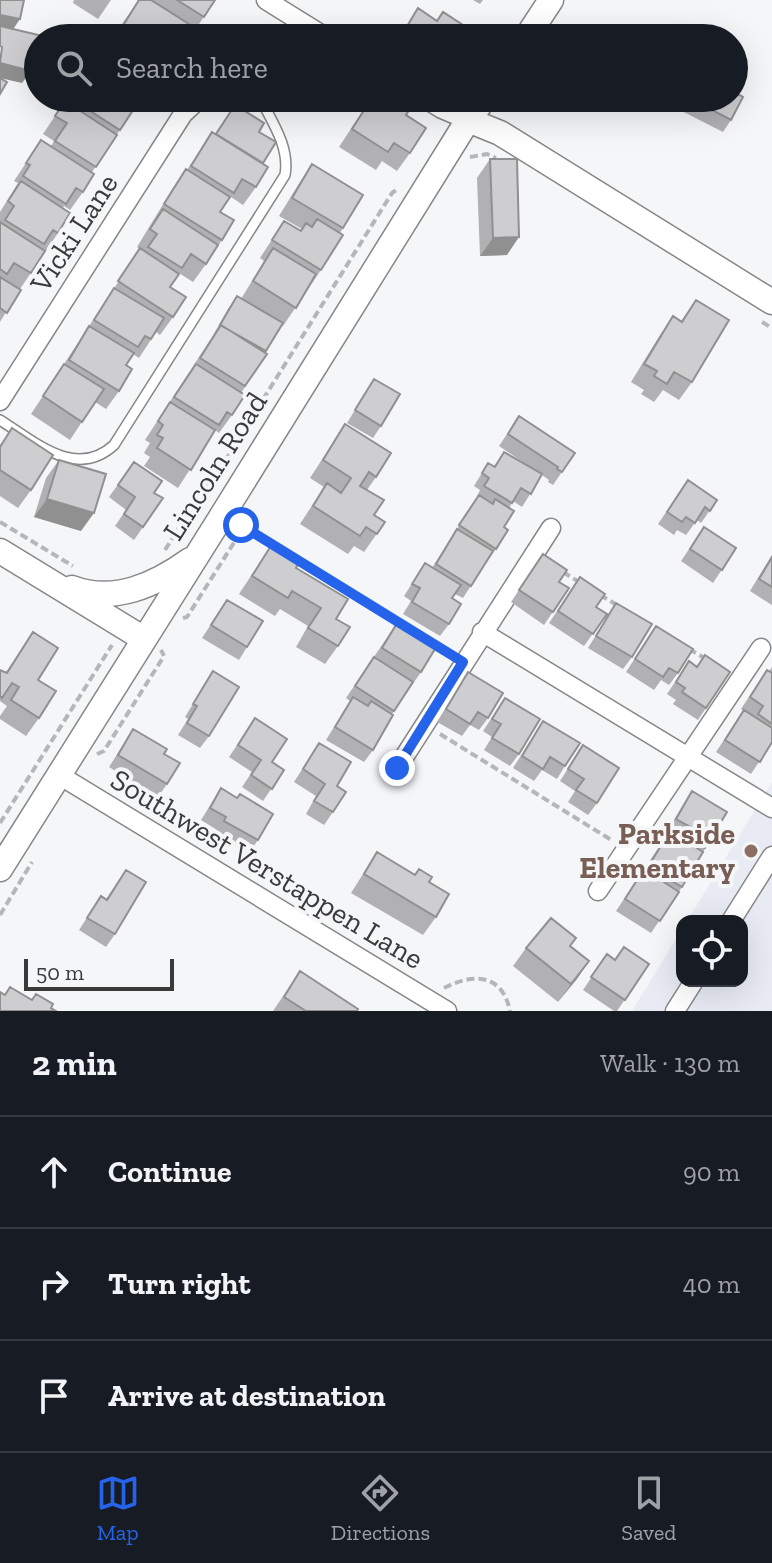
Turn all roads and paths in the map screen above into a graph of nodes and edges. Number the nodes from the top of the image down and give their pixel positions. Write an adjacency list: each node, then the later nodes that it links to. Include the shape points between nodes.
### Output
1 (266, 0): 3 (street)
2 (551, 0): 4 (street)
3 (291, 24)
4 (535, 24)
5 (185, 112): 15 (street, Vicki Lane)
6 (267, 112): 16 (lane, via 280,138 285,175 114,445 98,457 70,460)
7 (449, 112): 9 (street)
8 (474, 112): 9 (street, Lincoln Road)
9 (468, 120): 10 (street, Lincoln Road); 13 (street, via 500,133)
10 (464, 152): 11 (path); 23 (street, Lincoln Road)
11 (498, 160)
12 (404, 185): 26 (path, via 392,193)
13 (766, 311): 14 (path)
14 (772, 328)
15 (0, 401)
16 (0, 420)
17 (240, 517): 19 (path)
18 (0, 522): 27 (path)
19 (241, 525): 21 (path); 32 (path, via 187,617)
20 (551, 528): 24 (street)
21 (280, 550)
22 (0, 551): 28 (street)
23 (198, 554): 28 (street, via 169,575 124,593 84,593); 35 (street, Lincoln Road)
24 (533, 554): 29 (path); 34 (street)
25 (293, 558): 33 (path)
26 (158, 562)
27 (82, 572)
28 (45, 578): 35 (street)
29 (585, 586)
30 (598, 593): 31 (path)
31 (623, 609)
32 (177, 621)
33 (411, 630)
34 (482, 632): 39 (street); 42 (street)
35 (143, 637): 43 (path, via 164,656 104,751); 45 (street, Lincoln Road); 47 (path)
36 (424, 638): 39 (path)
37 (688, 648): 40 (path)
38 (761, 648): 40 (street)
39 (463, 662): 41 (street)
40 (739, 680): 42 (street)
41 (424, 724): 44 (street); 48 (path)
42 (686, 756): 46 (street); 48 (street)
43 (92, 757)
44 (397, 768)
45 (59, 775): 51 (street, Lincoln Road); 56 (street, Southwest Verstappen Lane)
46 (772, 808)
47 (0, 823)
48 (626, 849): 52 (street)
49 (40, 851): 53 (path)
50 (772, 856): 54 (street)
51 (0, 869)
52 (598, 891)
53 (0, 915)
54 (735, 915)
55 (690, 987): 57 (street)
56 (447, 1011)
57 (675, 1011)

